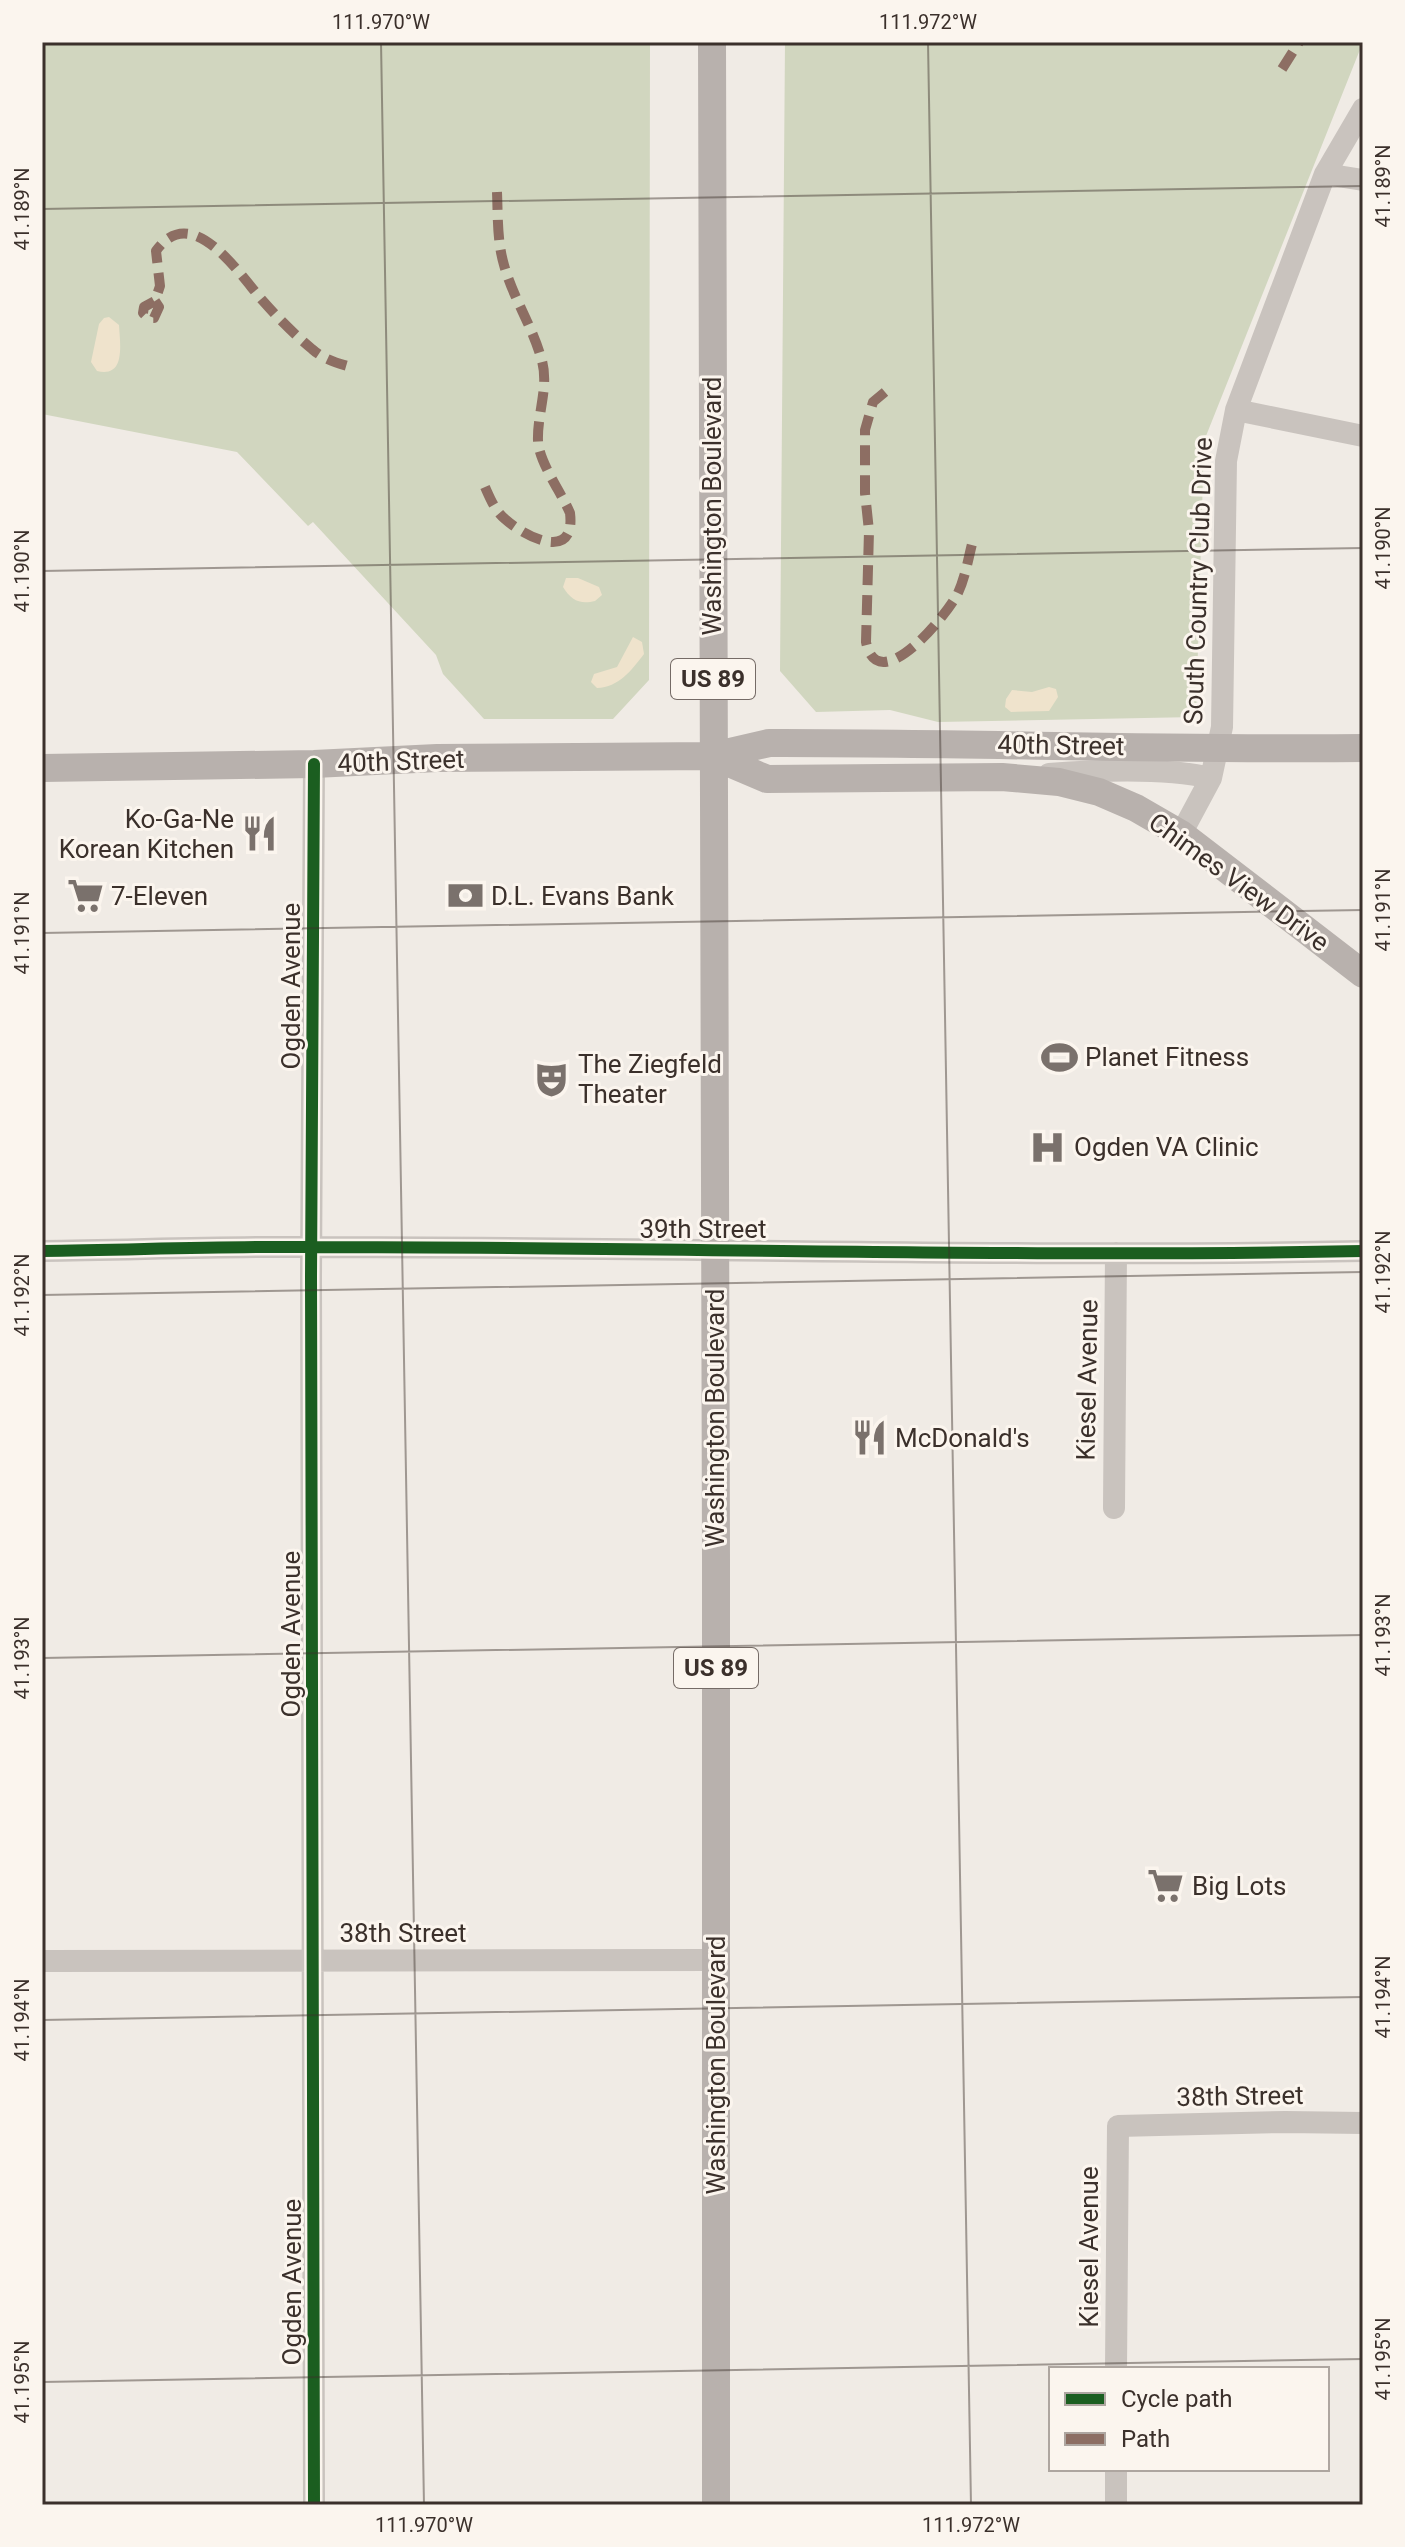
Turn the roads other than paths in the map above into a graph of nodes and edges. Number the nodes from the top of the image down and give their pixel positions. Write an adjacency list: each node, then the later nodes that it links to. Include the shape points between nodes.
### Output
1 (712, 42): 9 (main road, Washington Boulevard / US 89)
2 (1363, 109): 3 (street, South Country Club Drive)
3 (1325, 174): 4 (street); 5 (street, South Country Club Drive)
4 (1363, 180)
5 (1236, 410): 6 (street); 8 (street, South Country Club Drive, via 1226,461)
6 (1363, 436)
7 (1363, 748): 8 (main road, 40th Street)
8 (1218, 749): 9 (main road, 40th Street, via 769,743); 13 (street, South Country Club Drive)
9 (713, 756): 10 (main road, 40th Street); 12 (main road, 40th Street, via 767,779); 18 (main road, Washington Boulevard / US 89)
10 (314, 764): 11 (main road, 40th Street); 16 (street, Ogden Avenue)
11 (42, 768)
12 (1018, 777): 13 (street, 40th Street, via 1087,771); 14 (main road, Chimes View Drive, via 1099,792)
13 (1211, 778): 14 (street, South Country Club Drive)
14 (1181, 834): 15 (main road, Chimes View Drive)
15 (1363, 974)
16 (311, 1247): 17 (street, 39th Street); 18 (street, 39th Street); 24 (street, Ogden Avenue)
17 (42, 1251)
18 (714, 1251): 20 (street, 39th Street); 22 (main road, Washington Boulevard / US 89)
19 (1363, 1251): 20 (street, 39th Street)
20 (1116, 1253): 21 (street, Kiesel Avenue)
21 (1114, 1508)
22 (716, 1960): 24 (street, 38th Street); 30 (main road, Washington Boulevard / US 89)
23 (42, 1961): 24 (street, 38th Street)
24 (314, 1961): 29 (street, Ogden Avenue)
25 (1363, 2123): 26 (street, 38th Street)
26 (1118, 2126): 27 (street, Kiesel Avenue)
27 (1116, 2367)
28 (1116, 2471): 31 (street)
29 (314, 2505)
30 (716, 2505)
31 (1116, 2505)

